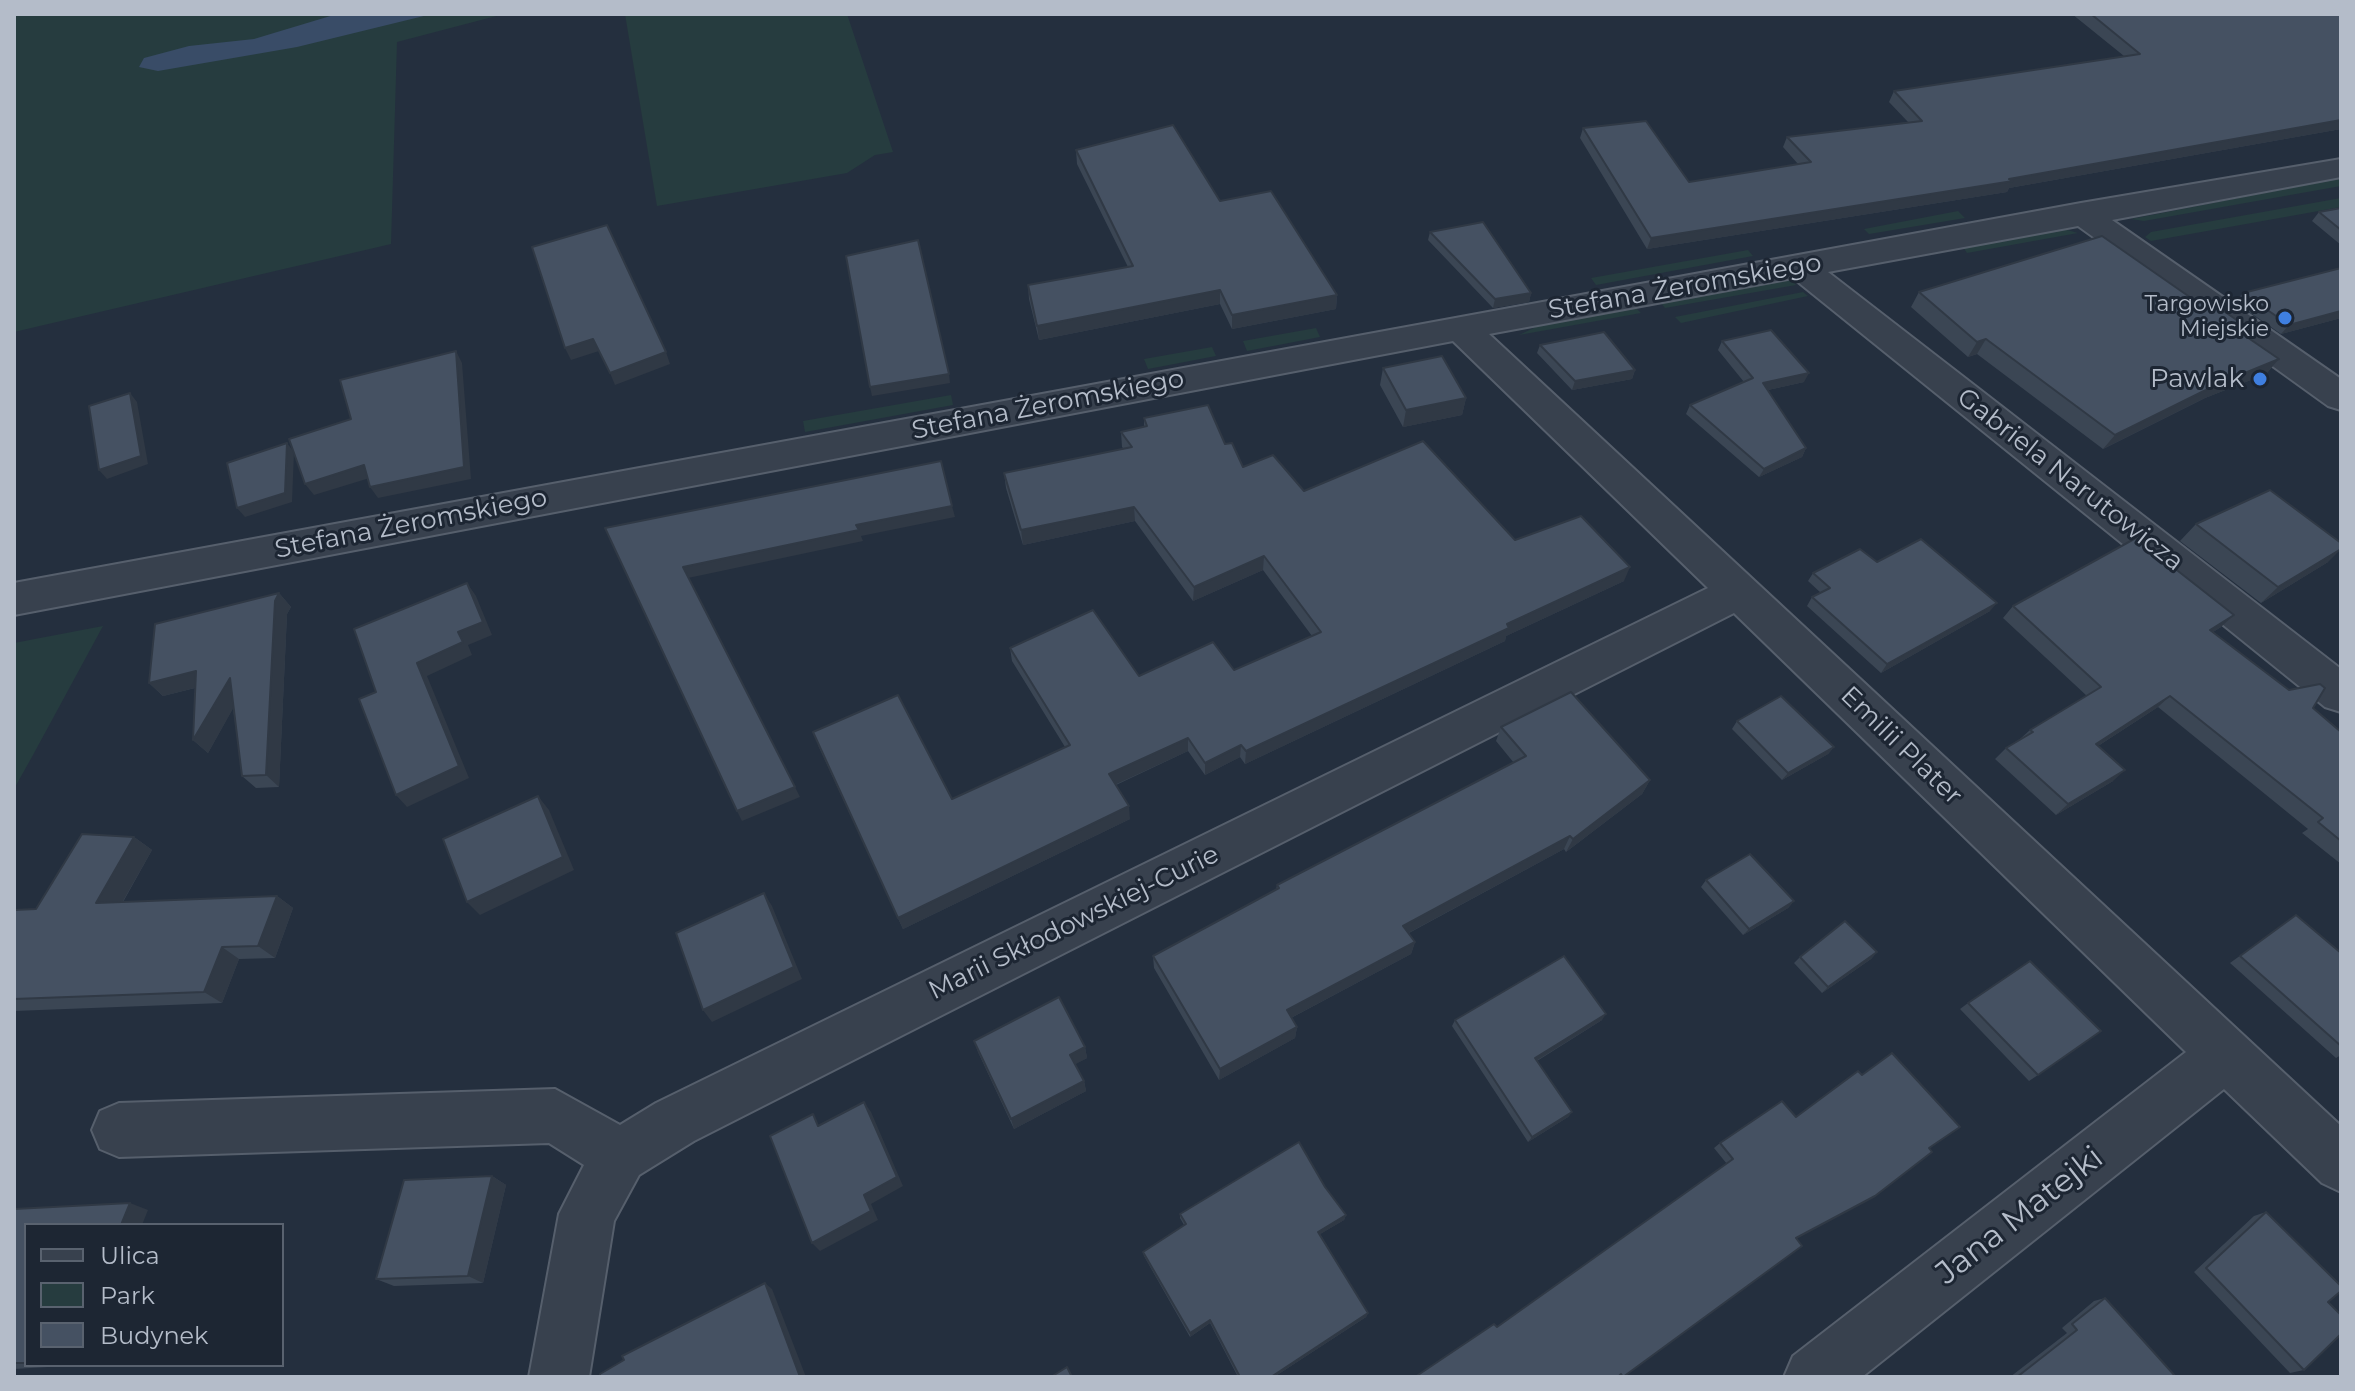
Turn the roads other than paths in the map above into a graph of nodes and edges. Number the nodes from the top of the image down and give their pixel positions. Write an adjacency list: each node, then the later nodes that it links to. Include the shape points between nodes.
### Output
1 (2341, 168): 2 (street, Stefana Żeromskiego)
2 (2081, 213): 3 (street, Stefana Żeromskiego); 5 (street)
3 (1799, 266): 4 (street, Stefana Żeromskiego); 8 (street, Gabriela Narutowicza)
4 (1461, 328): 6 (street, Emilii Plater); 7 (street, Stefana Żeromskiego)
5 (2341, 397)
6 (1739, 592): 9 (street, Emilii Plater); 11 (street, Marii Skłodowskiej-Curie, via 675,1122)
7 (14, 599)
8 (2341, 694)
9 (2225, 1055): 12 (street, Emilii Plater); 14 (street, Jana Matejki)
10 (119, 1130): 11 (street, via 555,1116)
11 (620, 1156): 13 (street, Marii Skłodowskiej-Curie, via 587,1214)
12 (2341, 1164)
13 (559, 1377)
14 (1814, 1377)

